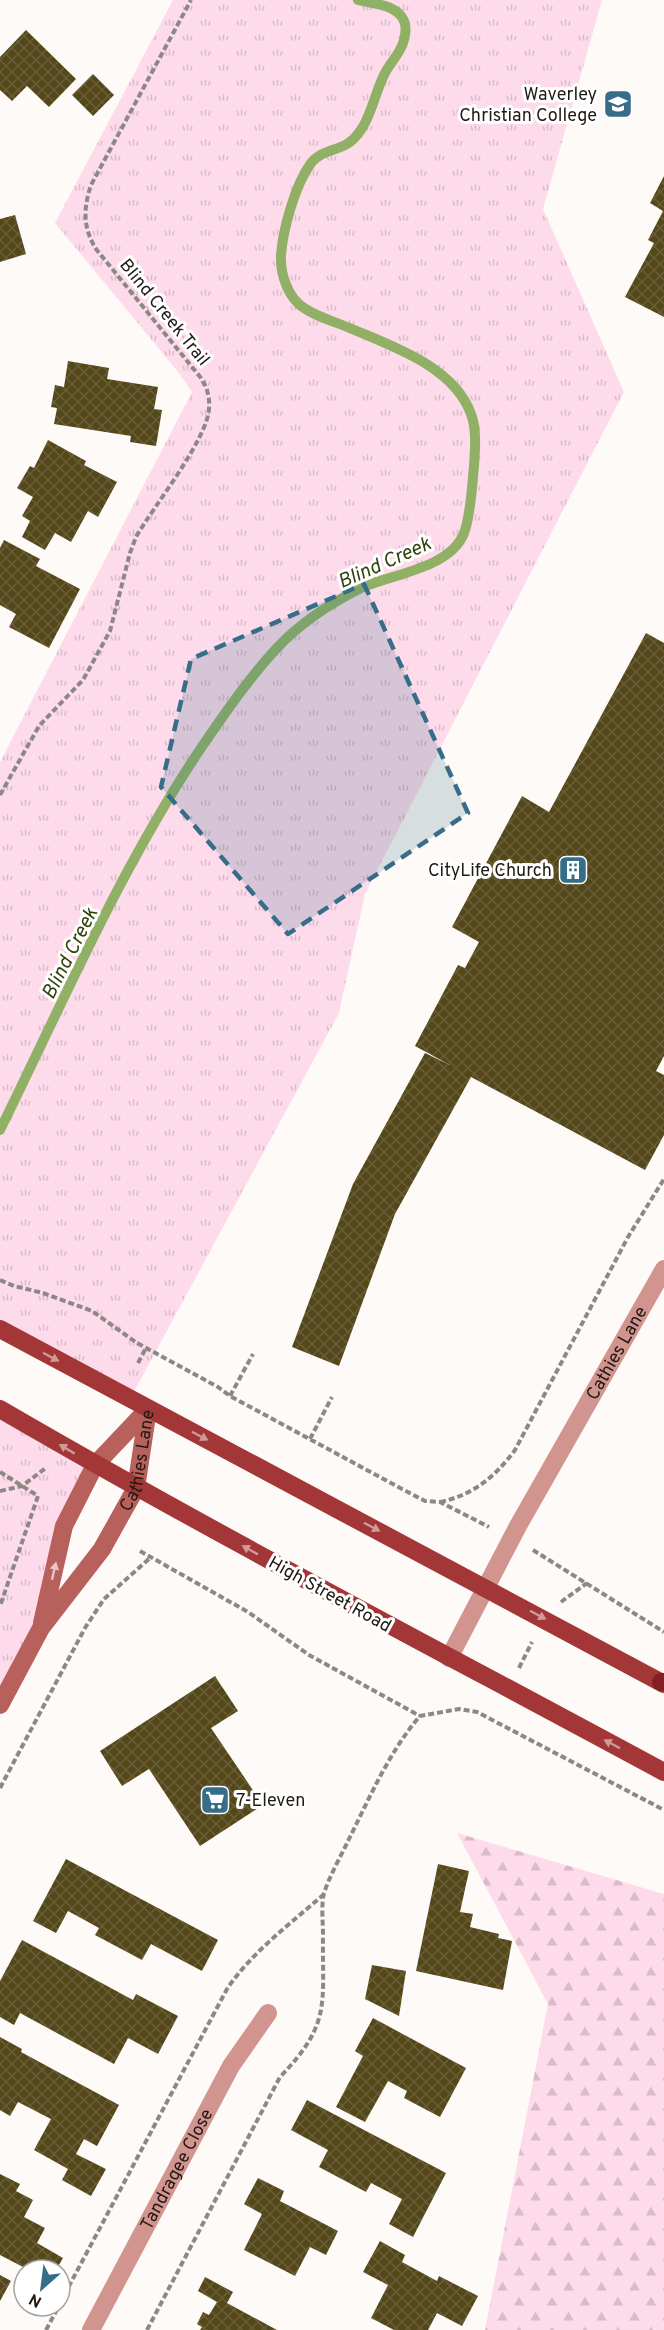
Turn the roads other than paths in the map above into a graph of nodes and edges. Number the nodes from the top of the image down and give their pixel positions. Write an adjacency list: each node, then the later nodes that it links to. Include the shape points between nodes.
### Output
1 (664, 1269): 7 (street, Cathies Lane)
2 (0, 1329): 4 (main road, one-way to 4)
3 (0, 1409): 5 (main road, High Street Road, one-way to 3)
4 (148, 1409): 5 (street, Cathies Lane); 6 (street, Cathies Lane); 7 (main road, one-way to 7)
5 (95, 1466): 6 (main road, High Street Road); 8 (street, Cathies Lane, one-way to 5, via 64,1526)
6 (136, 1488): 8 (street, Cathies Lane, via 102,1549); 9 (main road, High Street Road, one-way to 6)
7 (486, 1587): 9 (street, Cathies Lane); 10 (main road, one-way to 10)
8 (41, 1628): 11 (street, Cathies Lane)
9 (449, 1658): 12 (main road, High Street Road, one-way to 9)
10 (663, 1682)
11 (0, 1705)
12 (664, 1772)
13 (268, 2013): 14 (street, Tandragee Close, via 231,2066)
14 (90, 2330)

